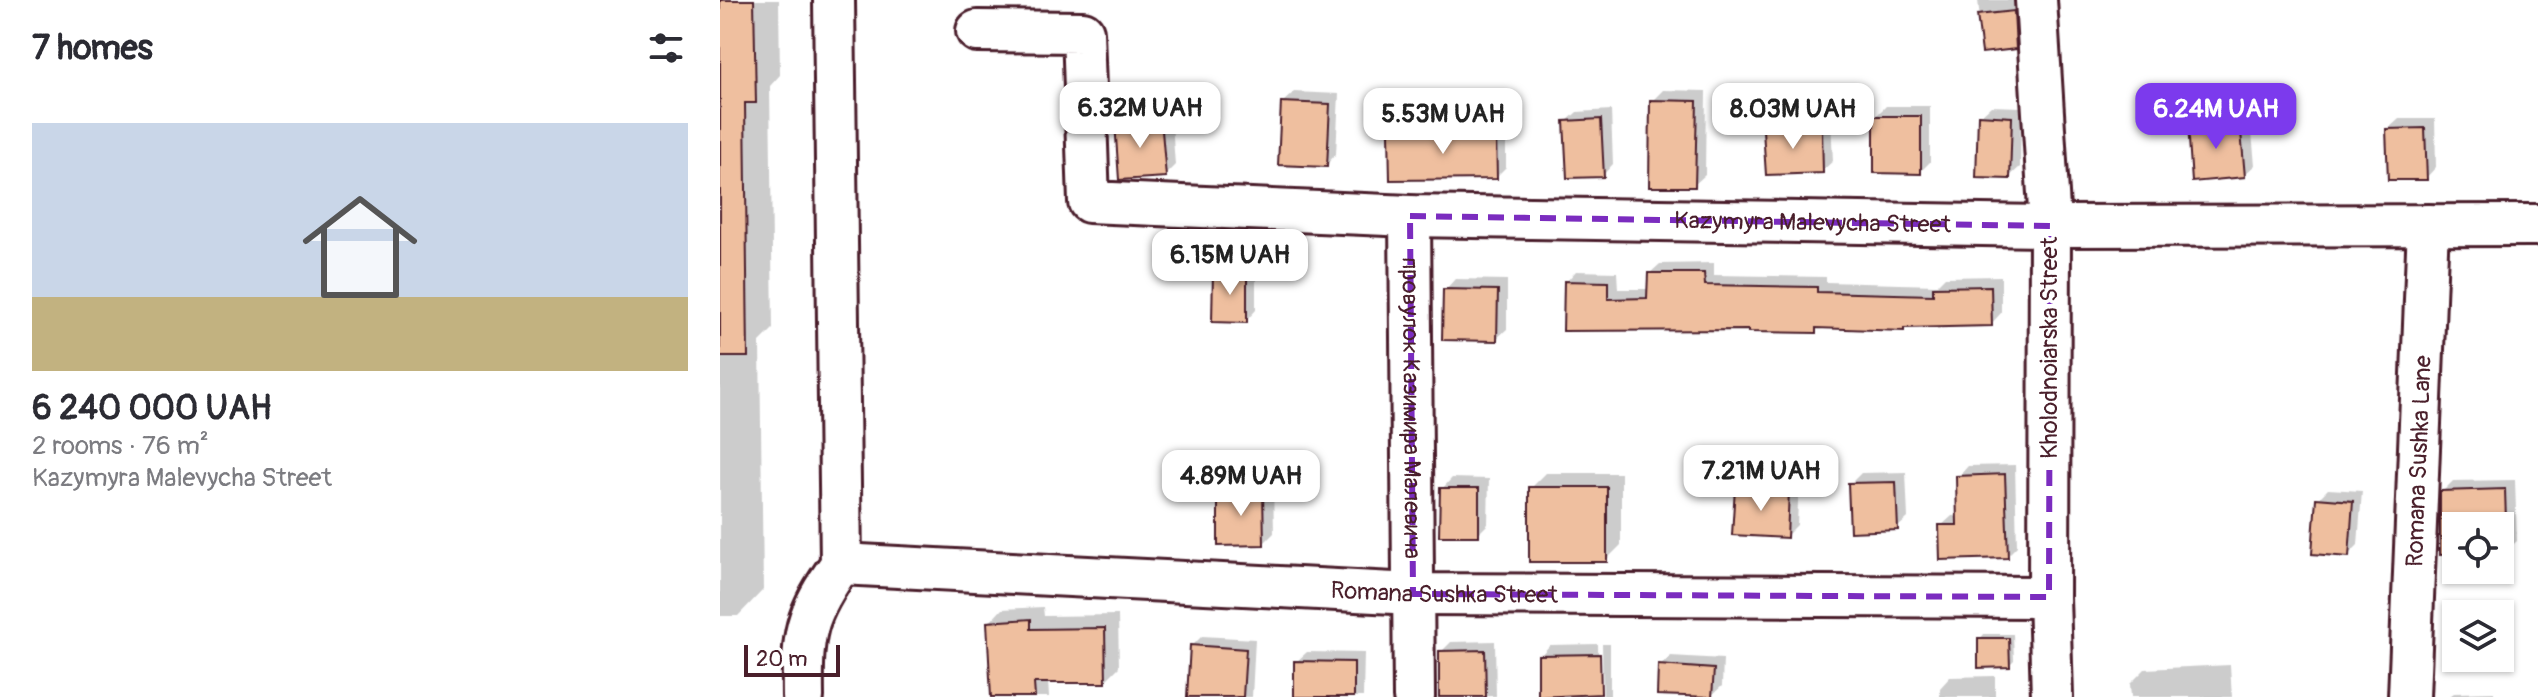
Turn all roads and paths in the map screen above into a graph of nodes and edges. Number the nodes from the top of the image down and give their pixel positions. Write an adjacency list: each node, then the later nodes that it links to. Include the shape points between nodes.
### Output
1 (834, 0): 8 (street)
2 (2036, 0): 7 (street, Kholodnoiarska Street)
3 (977, 31): 4 (street, Kazymyra Malevycha Street, via 1083,32 1089,202)
4 (1410, 216): 7 (street, Kazymyra Malevycha Street); 9 (street, провулок Казимира Малевича)
5 (2428, 225): 6 (street, Kazymyra Malevycha Street); 7 (street, Kazymyra Malevycha Street); 14 (street, Romana Sushka Lane)
6 (2538, 225)
7 (2050, 226): 10 (street, Kholodnoiarska Street)
8 (841, 564): 9 (street, Romana Sushka Street); 11 (street, via 806,628)
9 (1413, 594): 10 (street, Romana Sushka Street); 12 (street, провулок Казимира Малевича)
10 (2049, 597): 13 (street, Kholodnoiarska Street)
11 (803, 697)
12 (1414, 697)
13 (2052, 697)
14 (2409, 697)

